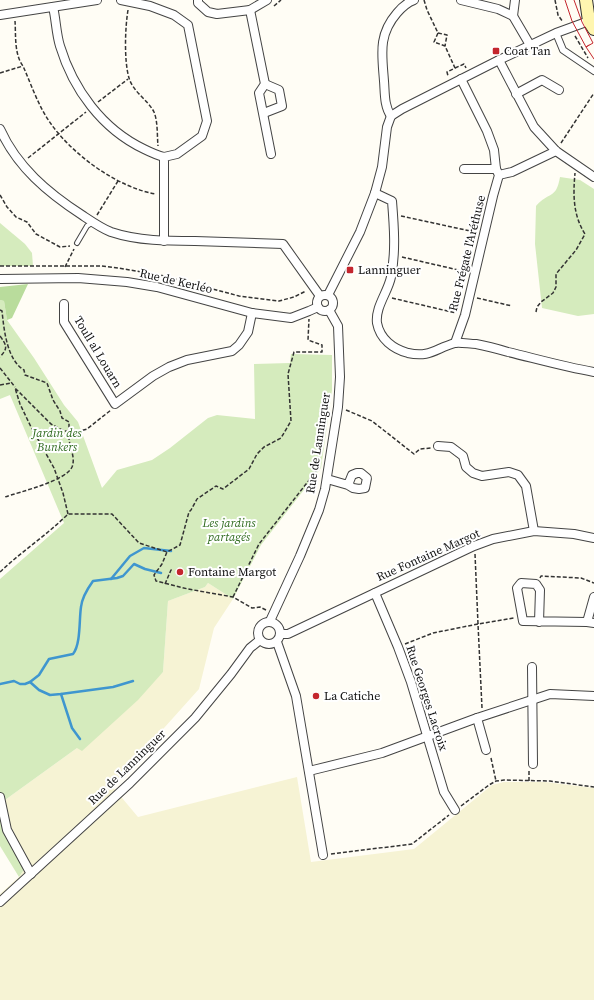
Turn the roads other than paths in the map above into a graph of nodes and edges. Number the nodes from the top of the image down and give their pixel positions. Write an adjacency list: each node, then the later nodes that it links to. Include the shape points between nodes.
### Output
1 (97, 0): 10 (street)
2 (121, 0): 28 (street, via 150,6 174,15 188,25 207,121 202,136 177,154)
3 (198, 0): 11 (street, via 208,12 217,14)
4 (267, 0): 11 (street)
5 (414, 0): 9 (street)
6 (461, 0): 13 (street, via 498,9)
7 (515, 0): 13 (street)
8 (586, 0): 14 (main road)
9 (404, 2): 24 (street, via 391,19 383,40 385,103)
10 (53, 7): 12 (street); 28 (street, via 62,52 74,80 92,107 114,130 133,144)
11 (250, 10): 20 (street)
12 (0, 15)
13 (513, 16): 16 (street)
14 (591, 25): 15 (street)
15 (556, 33): 16 (street); 18 (street, via 562,50)
16 (530, 45): 17 (street)
17 (499, 60): 19 (street); 22 (street)
18 (594, 71)
19 (461, 79): 24 (street); 30 (street, Rue Frégate l'Aréthuse, via 487,131)
20 (265, 84): 23 (street, via 259,94); 23 (street, via 279,90 282,106)
21 (559, 90): 22 (street, via 542,80)
22 (516, 94): 26 (street, via 534,127)
23 (264, 113): 27 (street)
24 (391, 116): 32 (street)
25 (0, 129): 33 (street, via 27,171 61,202)
26 (556, 151): 30 (street, via 512,172); 31 (street)
27 (271, 154)
28 (161, 156): 34 (street)
29 (464, 168): 30 (street)
30 (498, 172): 42 (street, Rue Frégate l'Aréthuse, via 465,315)
31 (594, 177)
32 (375, 193): 37 (street, via 360,232); 42 (street, via 392,201 394,256 391,279 377,321 384,340 393,347 422,354)
33 (93, 222): 34 (street, via 111,232); 35 (lane)
34 (164, 241): 37 (street, via 283,244)
35 (77, 243)
36 (0, 278): 41 (street, Rue de Kerléo, via 78,278 126,282 157,287)
37 (324, 296): 39 (street, via 317,302); 40 (street, via 332,298)
38 (64, 304): 41 (street, Toull al Louarn, via 64,322 115,404 169,367 187,360 232,351 248,332)
39 (318, 306): 40 (street, via 323,310); 41 (street, Rue de Kerléo, via 291,318)
40 (329, 310): 45 (street, Rue de Lanninguer, via 338,326 340,377)
41 (252, 313)
42 (455, 343): 43 (street, via 476,344)
43 (594, 372)
44 (438, 446): 47 (street, via 451,447 463,456 466,467 473,473 482,476 509,472 518,475 526,486)
45 (327, 479): 46 (street); 51 (street, Rue de Lanninguer, via 319,510)
46 (348, 485)
47 (534, 531): 48 (street, Rue Fontaine Margot); 49 (street, Rue Fontaine Margot, via 493,539 474,546)
48 (594, 538)
49 (375, 593): 54 (street, Rue Fontaine Margot, via 288,634); 61 (street, Rue Georges Lacroix, via 398,647)
50 (593, 602): 53 (street)
51 (270, 621): 54 (street, via 279,626); 55 (street, via 260,626)
52 (539, 622): 52 (street, via 523,621 517,588 521,583 536,584 540,590); 53 (street)
53 (591, 623)
54 (281, 634): 56 (street)
55 (260, 640): 56 (street, via 268,644); 68 (street, Rue de Lanninguer, via 250,648 195,718)
56 (277, 642): 64 (street, via 296,696)
57 (532, 667): 59 (street)
58 (594, 696): 59 (street, via 550,694)
59 (532, 700): 60 (street); 63 (street)
60 (480, 717): 61 (street); 62 (street)
61 (427, 736): 64 (street, via 382,753); 66 (street, Rue Georges Lacroix, via 444,792)
62 (486, 750)
63 (533, 764)
64 (309, 771): 67 (street)
65 (0, 797): 68 (street, via 7,830)
66 (455, 810)
67 (323, 856)
68 (31, 874): 69 (street, Rue de Lanninguer)
69 (0, 902)

